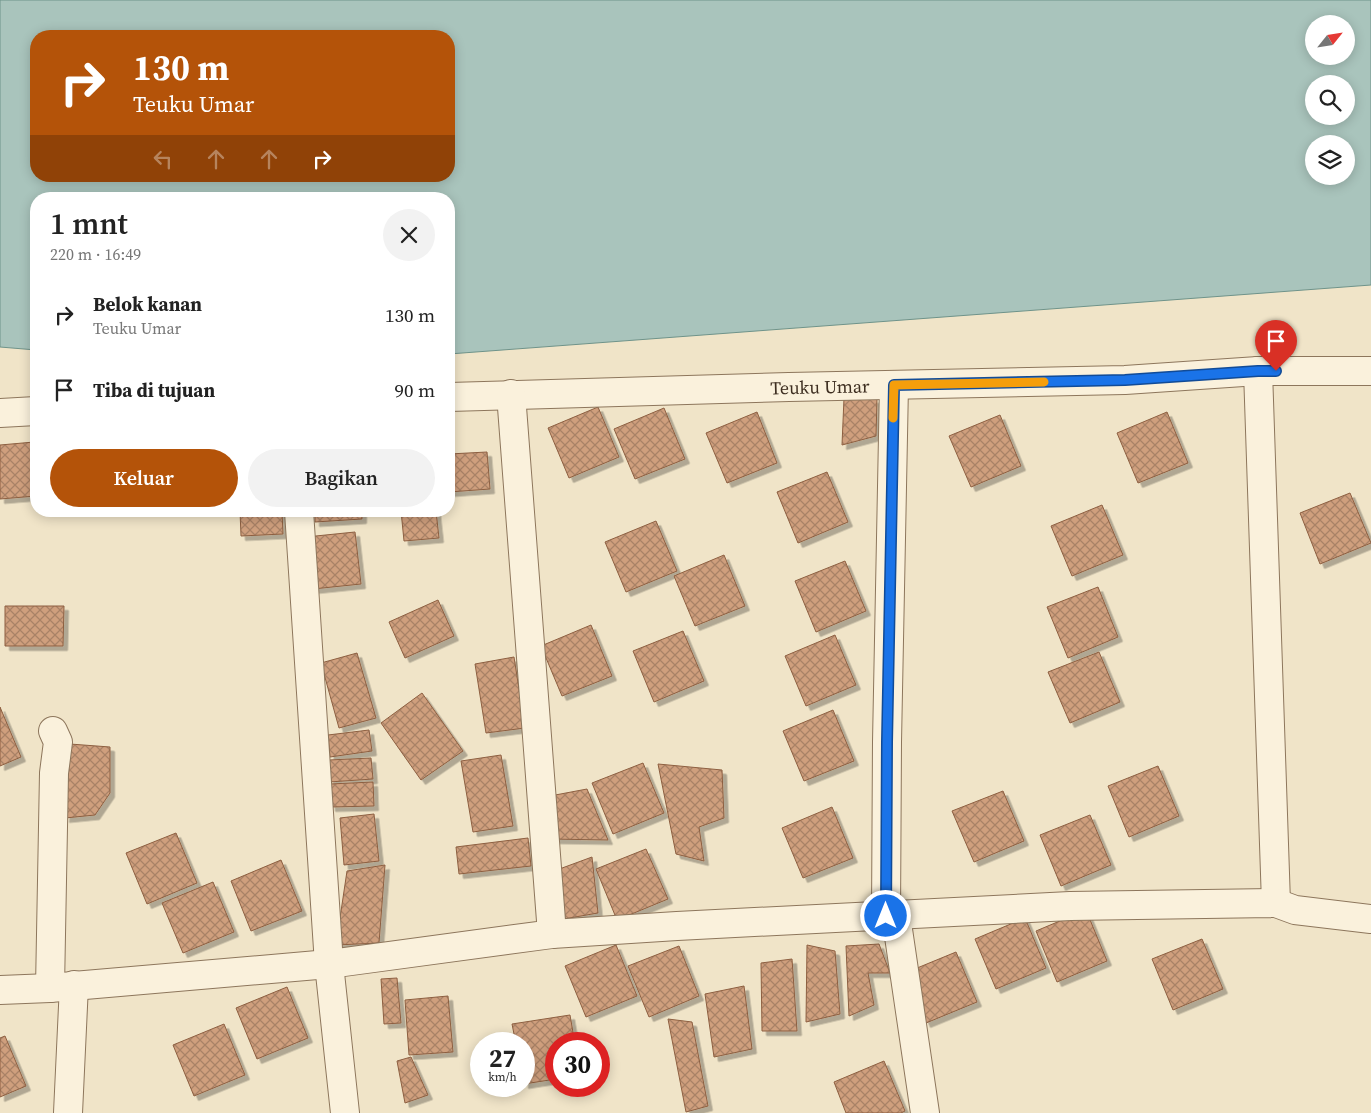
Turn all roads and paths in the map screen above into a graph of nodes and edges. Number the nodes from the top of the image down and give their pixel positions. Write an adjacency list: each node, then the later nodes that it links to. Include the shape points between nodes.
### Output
1 (1258, 371): 2 (street, Teuku Umar); 3 (street, Teuku Umar, via 1125,380); 10 (street)
2 (1371, 371)
3 (894, 385): 4 (street, Teuku Umar); 11 (street, via 887,732)
4 (511, 394): 5 (street, Teuku Umar); 13 (street)
5 (455, 397)
6 (30, 411): 7 (street)
7 (0, 413)
8 (299, 517): 14 (street)
9 (54, 731): 15 (street, via 58,742 54,773)
10 (1276, 903): 11 (street, via 1070,906); 12 (street, via 1295,910)
11 (891, 916): 13 (street); 19 (street)
12 (1371, 919)
13 (552, 934): 14 (street)
14 (329, 964): 15 (street); 18 (street)
15 (62, 986): 16 (street); 17 (street)
16 (0, 990)
17 (68, 1113)
18 (345, 1113)
19 (925, 1113)

